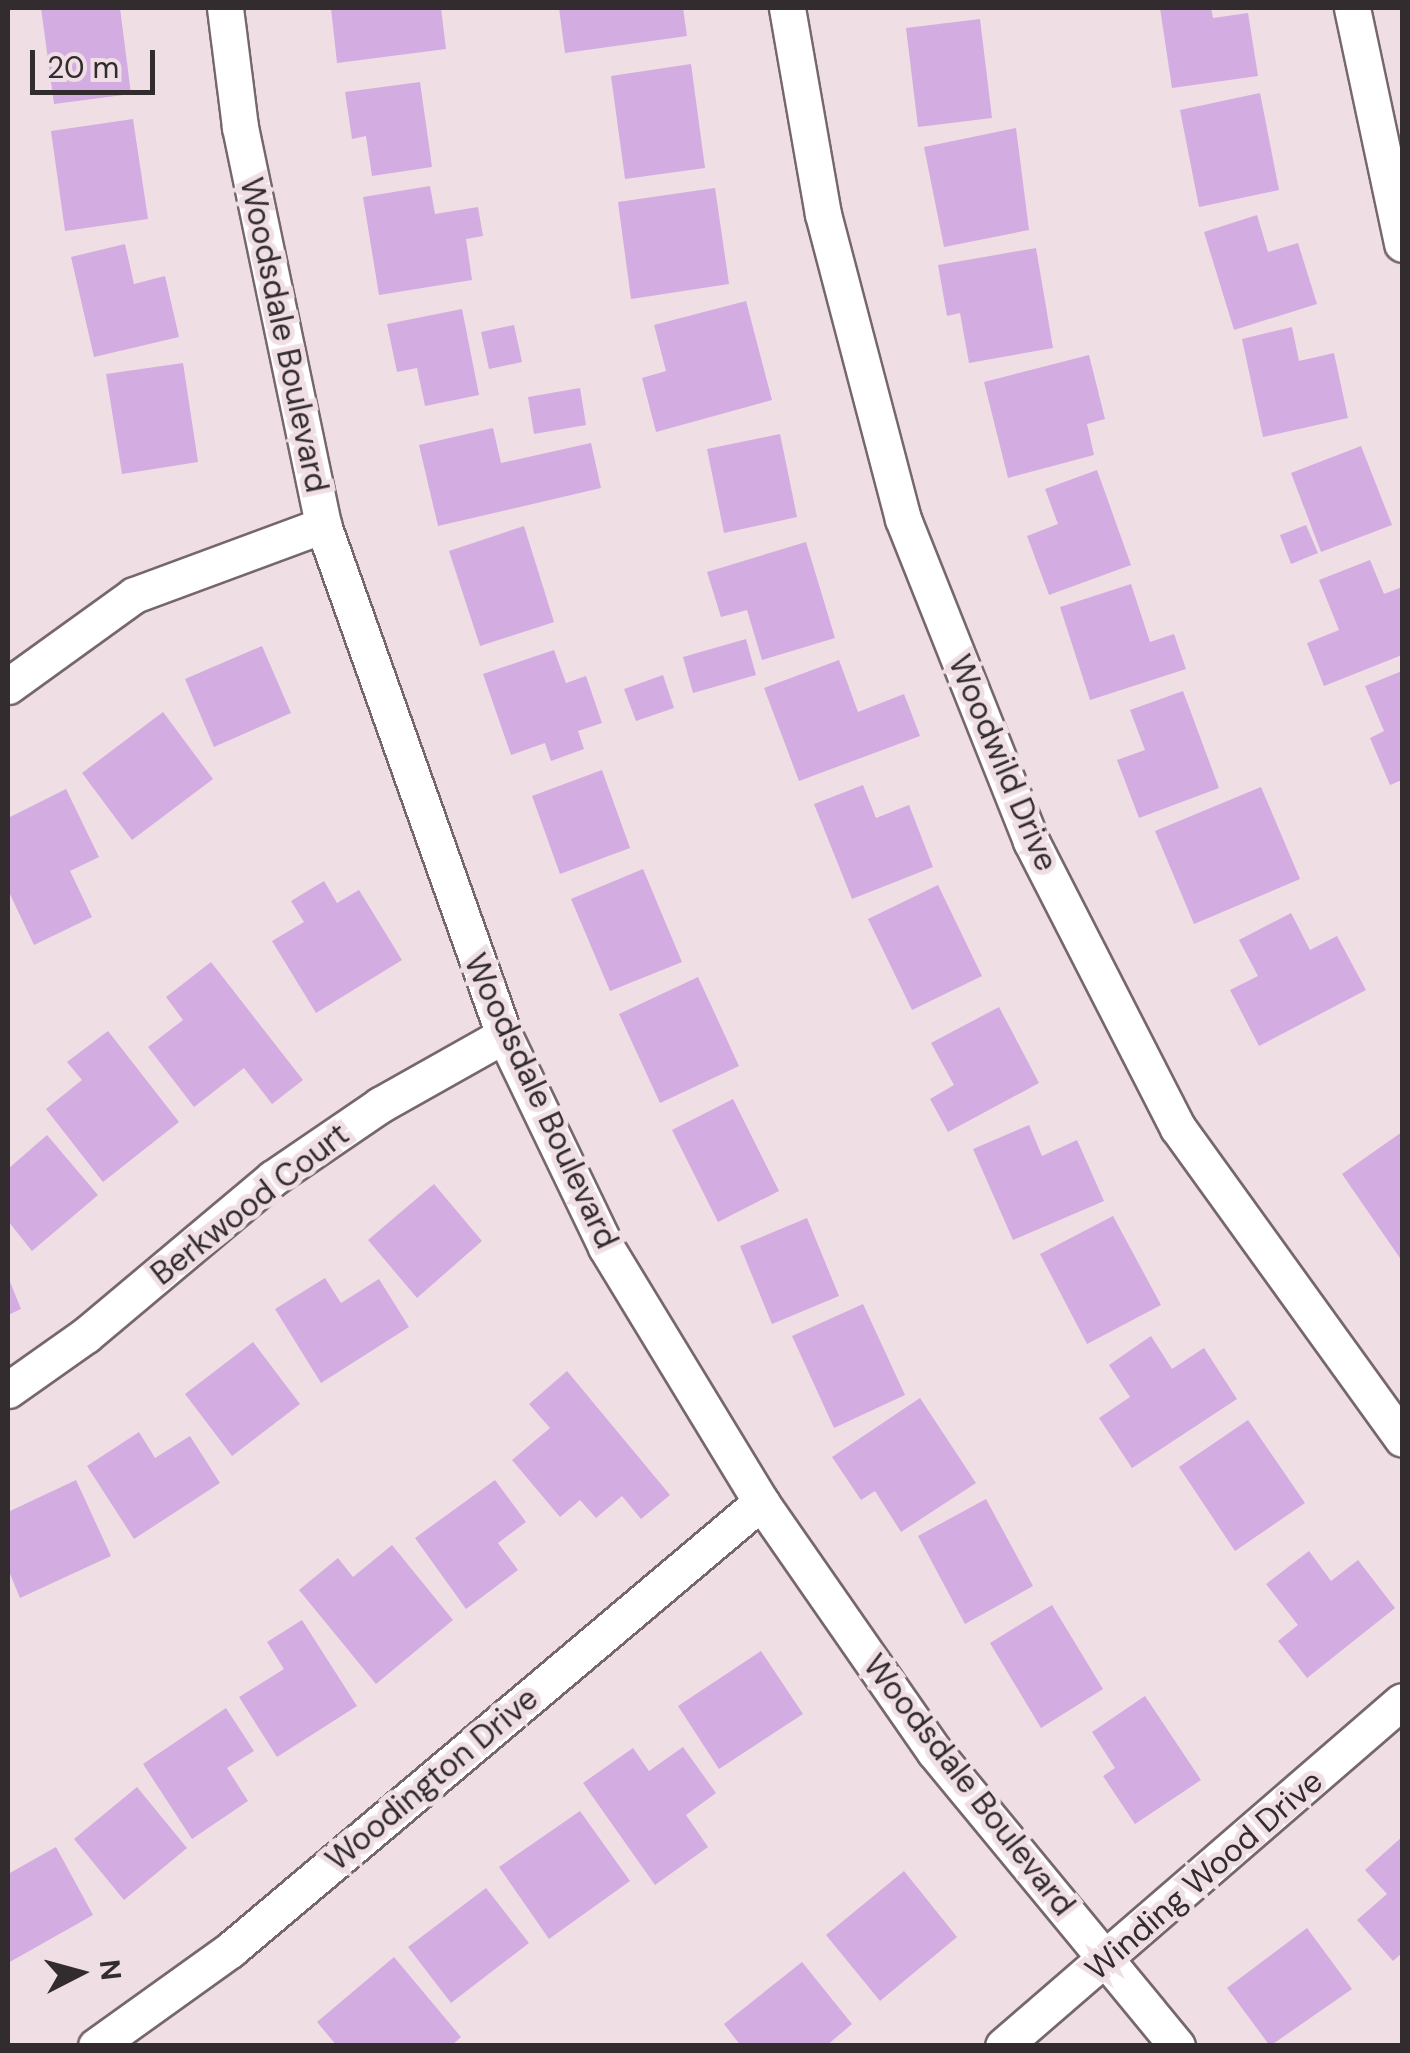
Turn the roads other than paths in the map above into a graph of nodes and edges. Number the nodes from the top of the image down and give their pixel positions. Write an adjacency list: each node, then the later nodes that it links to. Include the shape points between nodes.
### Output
1 (225, 8): 5 (street, Woodsdale Boulevard, via 240,127)
2 (787, 8): 9 (street, Woodwild Drive, via 823,214 903,519 1031,841 1178,1128)
3 (1352, 8): 4 (street)
4 (1402, 244)
5 (323, 525): 6 (street, via 134,595); 7 (street, Woodsdale Boulevard, via 438,864)
6 (8, 686)
7 (504, 1035): 8 (street, Berkwood Court, via 380,1105 273,1178); 10 (street, Woodsdale Boulevard, via 606,1247)
8 (8, 1390)
9 (1402, 1439)
10 (760, 1502): 12 (street, Woodsdale Boulevard, via 934,1751); 13 (street, Woodington Drive, via 230,1950)
11 (1402, 1702): 12 (street, Winding Wood Drive)
12 (1106, 1961): 14 (street, Winding Wood Drive); 15 (street, Woodsdale Boulevard)
13 (96, 2046)
14 (1003, 2046)
15 (1176, 2046)

